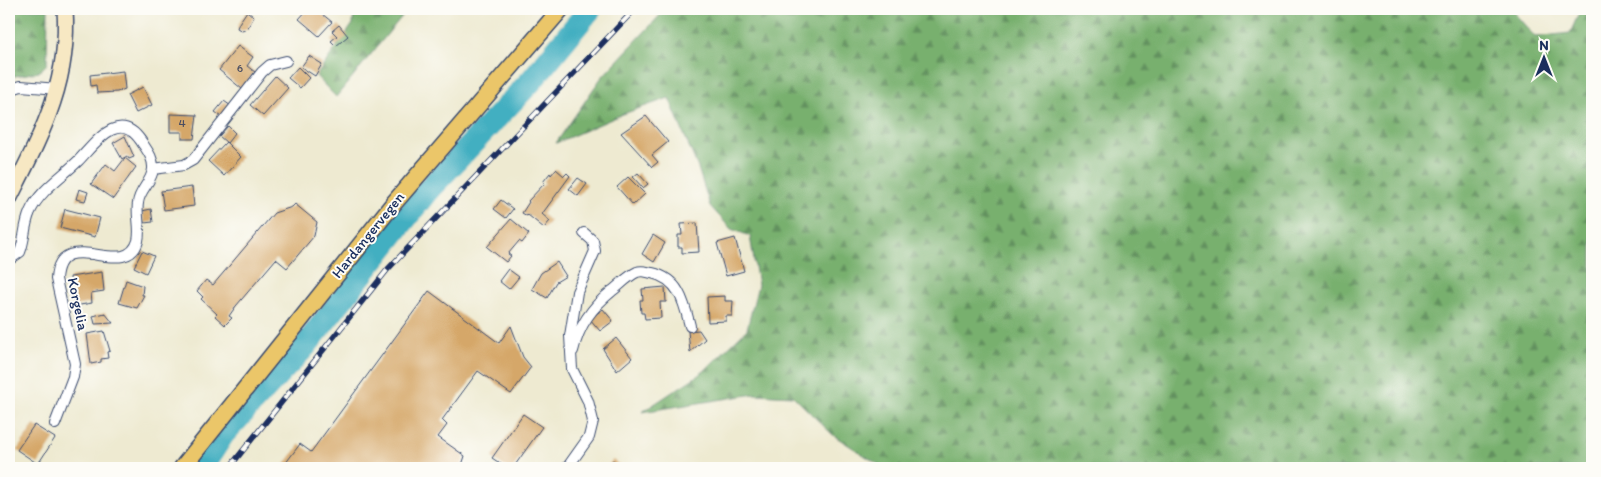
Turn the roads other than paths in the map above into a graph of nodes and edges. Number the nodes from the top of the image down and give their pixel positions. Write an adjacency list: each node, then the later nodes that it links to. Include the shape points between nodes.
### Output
1 (65, 9): 4 (main road, via 66,46)
2 (561, 9): 13 (main road, Hardangervegen, via 382,217)
3 (286, 60): 6 (street, via 270,65 262,72 193,160 173,168)
4 (58, 89): 5 (street, via 20,86); 7 (main road, via 42,132)
5 (9, 90)
6 (153, 169): 9 (street, via 149,153 135,133 127,128 110,130 34,204 20,252); 12 (street, Korgelia, via 137,204 139,229 134,249 120,257 70,254 57,268 56,279 75,364)
7 (9, 199)
8 (584, 233): 11 (street, via 593,241 595,251 573,305)
9 (9, 260)
10 (690, 326): 11 (street, via 674,284 666,278 636,272 588,315)
11 (571, 359): 14 (street, via 593,420 589,437)
12 (55, 424)
13 (182, 468)
14 (567, 468)

